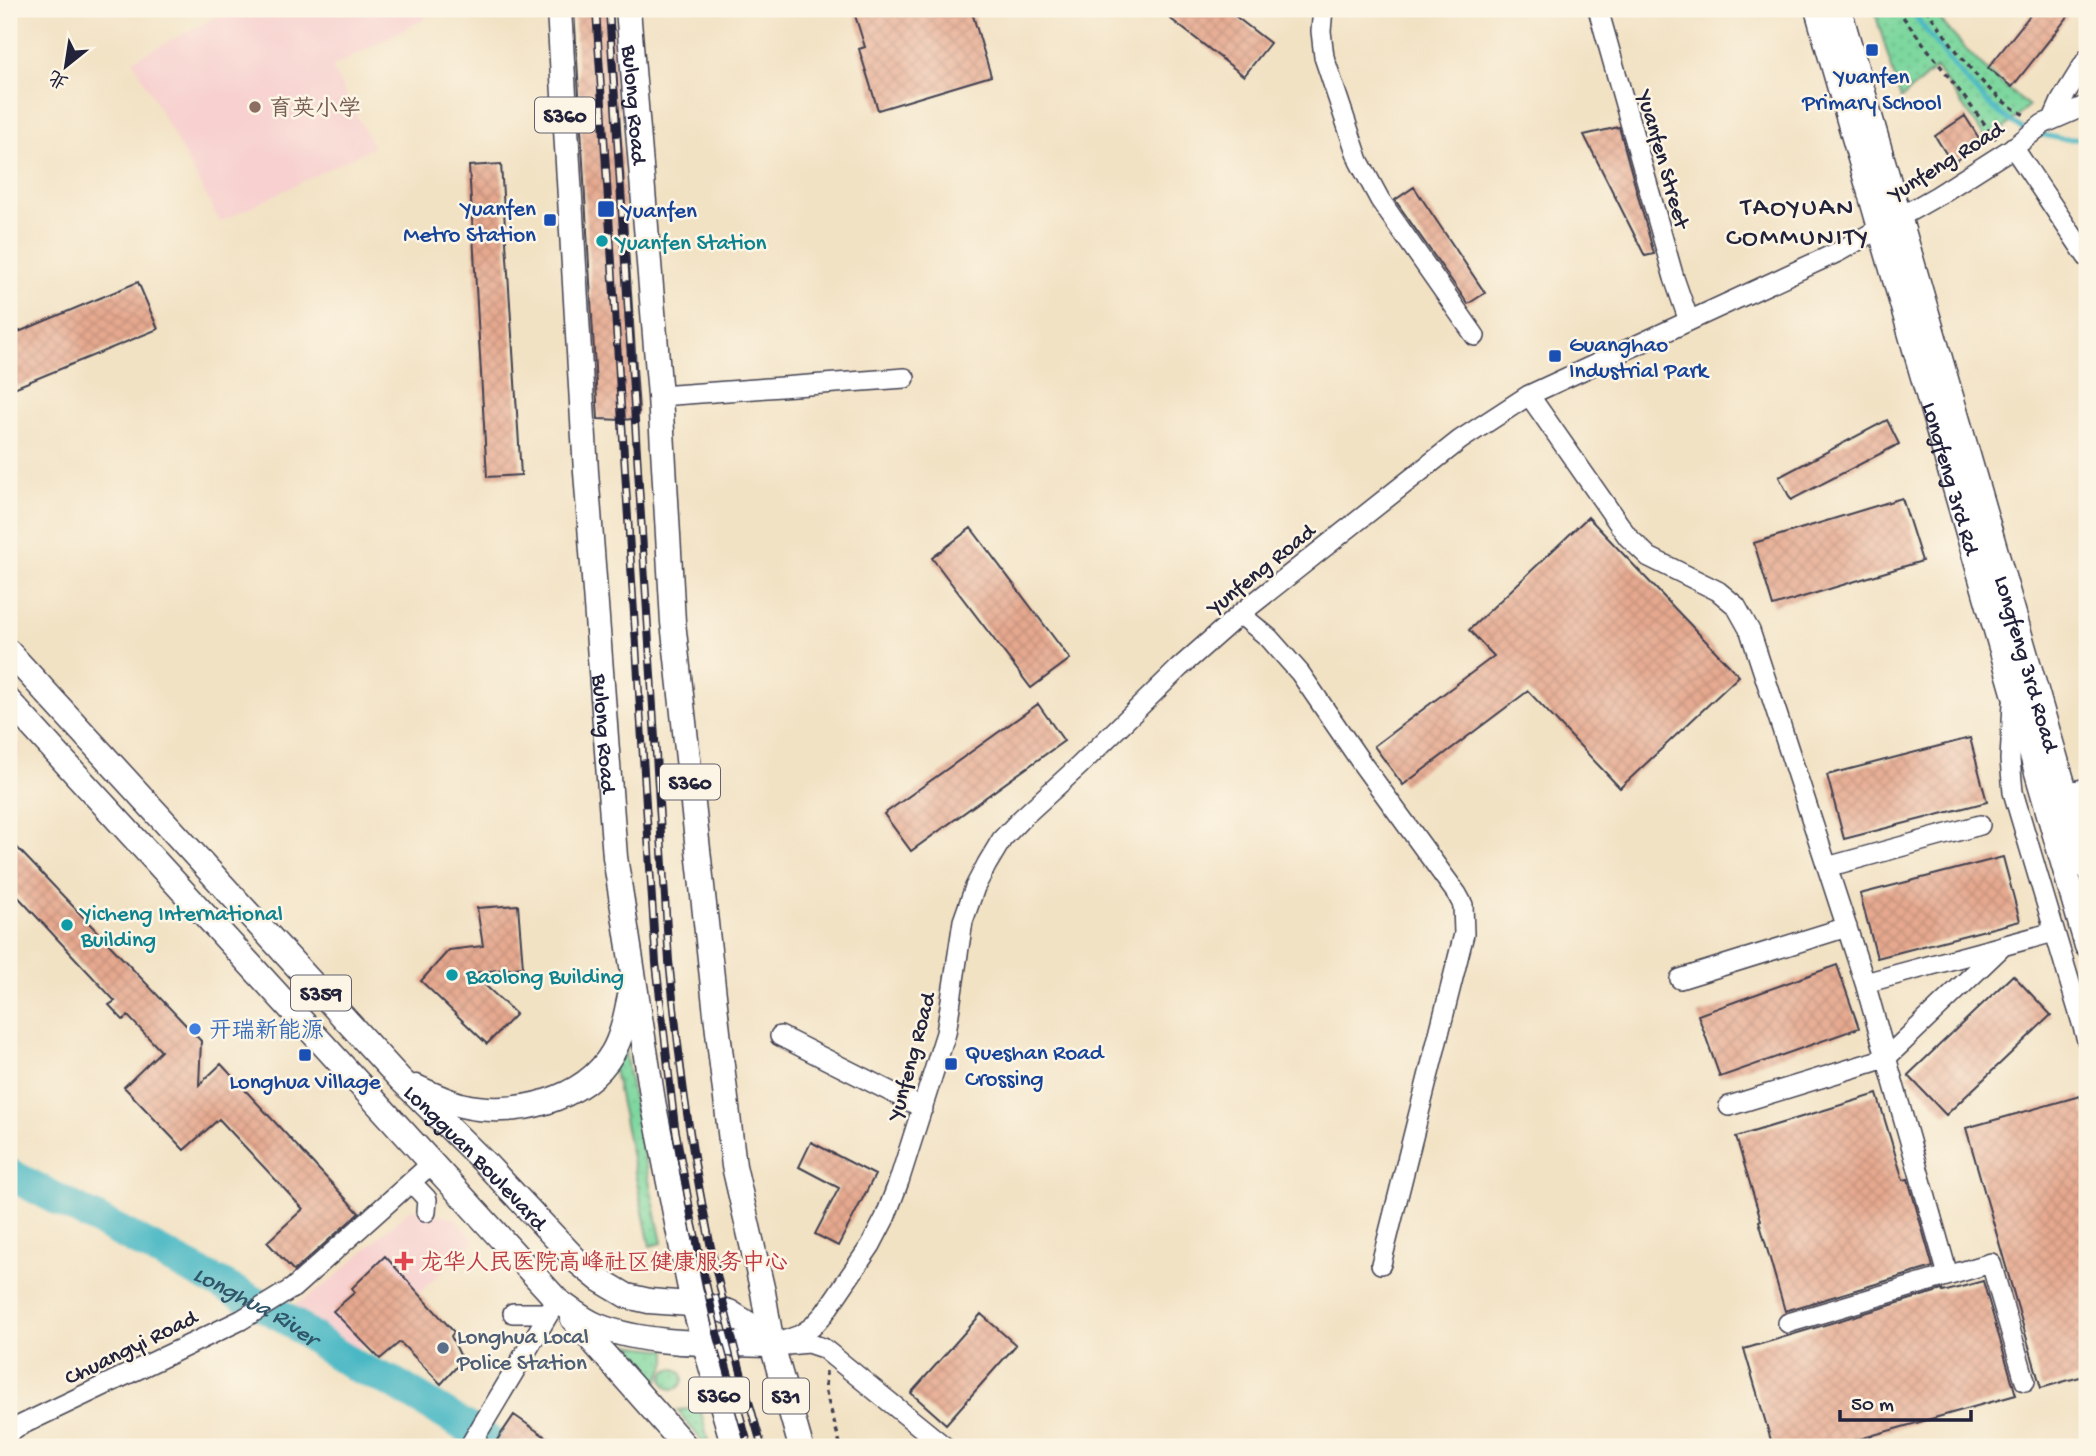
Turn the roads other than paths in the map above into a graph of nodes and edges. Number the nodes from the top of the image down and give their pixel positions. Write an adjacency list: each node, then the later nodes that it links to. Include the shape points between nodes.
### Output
1 (559, 9): 33 (main road, Bulong Road / S360, via 604,725 615,857)
2 (628, 9): 17 (main road, Bulong Road / S360)
3 (1323, 9): 14 (street, via 1324,57 1359,161 1380,201)
4 (1598, 9): 13 (street, Yuanfen Street)
5 (1817, 9): 11 (main road, Longfeng 3rd Rd)
6 (1839, 9): 11 (main road, Longfeng 3rd Rd)
7 (2087, 59): 9 (street)
8 (2087, 105): 9 (street, Yunfeng Road)
9 (2041, 120): 10 (street, Yunfeng Road)
10 (2012, 142): 11 (street, Yunfeng Road); 12 (street)
11 (1889, 223): 13 (street, Yunfeng Road, via 1838,252); 18 (main road, Longfeng 3rd Rd)
12 (2087, 257)
13 (1689, 321): 16 (street, Yunfeng Road)
14 (1475, 336)
15 (905, 378): 17 (street)
16 (1529, 395): 19 (street, Yunfeng Road, via 1460,440); 25 (street, via 1628,537 1648,557 1718,591 1736,606 1750,631)
17 (660, 396): 50 (main road, Bulong Road / S360, via 673,622 719,1046 734,1166)
18 (1959, 462): 21 (main road, Longfeng 3rd Rd); 23 (main road, Longfeng 3rd Road)
19 (1240, 614): 39 (street, Yunfeng Road, via 1002,839 975,887 963,921 946,1033); 43 (street, via 1300,673 1463,905 1464,934)
20 (9, 652): 37 (main road, Longguan Boulevard / S359)
21 (2014, 688): 28 (street, via 2013,792); 30 (main road, Longfeng 3rd Rd)
22 (9, 701): 40 (main road, Longguan Boulevard / S359)
23 (2077, 791): 26 (main road, Longfeng 3rd Road)
24 (1980, 825): 25 (street)
25 (1827, 867): 27 (street)
26 (2087, 867)
27 (1847, 927): 31 (street); 32 (street)
28 (2054, 932): 29 (street); 35 (street)
29 (2004, 945): 32 (street); 36 (street)
30 (2087, 946)
31 (1680, 979)
32 (1865, 982): 36 (street)
33 (633, 985): 37 (main road, via 612,1053 580,1086 551,1100 514,1108 479,1108 444,1099); 45 (main road, Bulong Road / S360)
34 (780, 1036): 39 (street)
35 (2087, 1040)
36 (1886, 1058): 38 (street); 44 (street)
37 (401, 1079): 45 (main road, Longguan Boulevard / S359, via 590,1273 627,1296)
38 (1729, 1106)
39 (923, 1108): 50 (street, Yunfeng Road, via 885,1218 865,1255 812,1327)
40 (430, 1164): 41 (street, Chuangyi Road); 46 (main road, Longguan Boulevard / S359)
41 (411, 1182): 42 (street, via 427,1199); 52 (street, Chuangyi Road, via 293,1288 241,1320)
42 (426, 1213)
43 (1381, 1264)
44 (1948, 1275): 48 (street); 51 (street, via 1991,1263)
45 (693, 1303): 49 (main road, Bulong Road / S360); 50 (main road, Longguan Boulevard / S359, via 729,1312 761,1332)
46 (552, 1308): 47 (street, via 543,1313); 49 (main road, Longguan Boulevard / S359, via 642,1337); 53 (street); 54 (main road)
47 (513, 1313)
48 (1788, 1323)
49 (703, 1342): 50 (main road, Longguan Boulevard / S359); 55 (main road, Bulong Road / S360)
50 (772, 1345): 56 (main road, Bulong Road / S31); 57 (street, via 808,1343 823,1348)
51 (2025, 1381)
52 (9, 1433)
53 (469, 1447)
54 (686, 1447)
55 (734, 1447)
56 (801, 1447)
57 (944, 1447)

